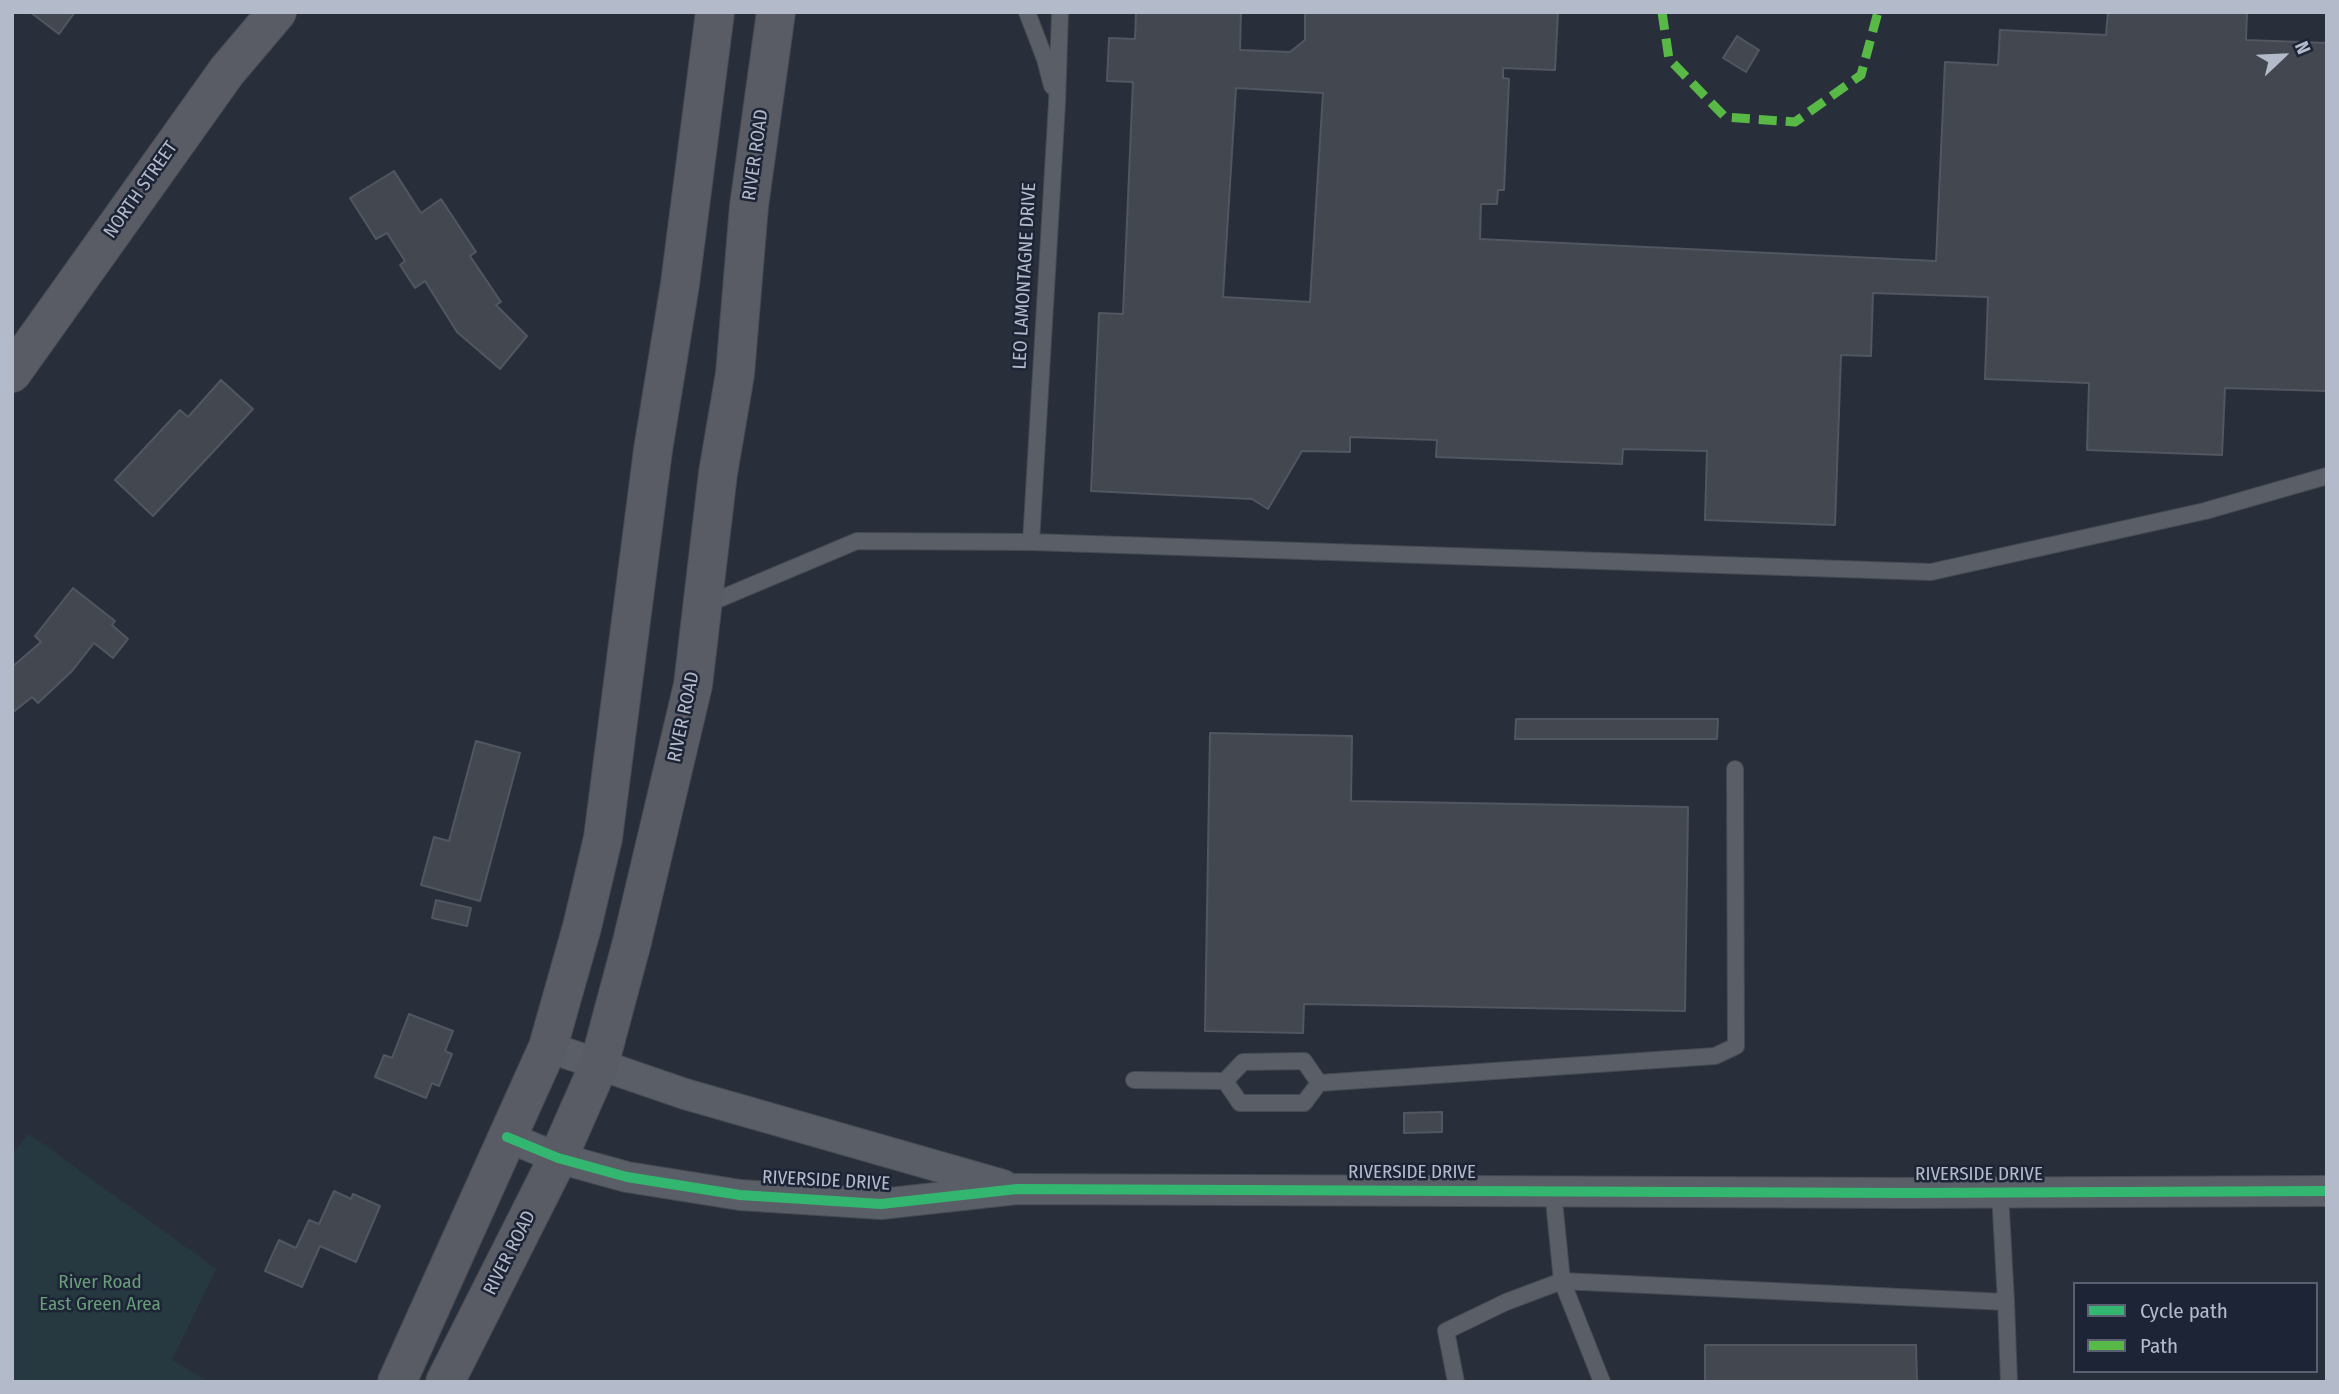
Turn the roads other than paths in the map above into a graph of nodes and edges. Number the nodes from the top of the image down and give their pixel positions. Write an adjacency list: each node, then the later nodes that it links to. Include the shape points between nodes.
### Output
1 (715, 12): 12 (main road, via 603,838)
2 (776, 12): 10 (main road, RIVER ROAD)
3 (1027, 12): 6 (lane)
4 (1060, 12): 6 (lane, LEO LAMONTAGNE DRIVE)
5 (276, 16): 7 (main road, NORTH STREET, via 227,71)
6 (1057, 103): 9 (lane, LEO LAMONTAGNE DRIVE)
7 (12, 373)
8 (2327, 476): 9 (lane, via 2205,511 1931,572)
9 (1031, 542): 10 (lane, via 858,541)
10 (703, 606): 13 (main road, RIVER ROAD, via 693,685)
11 (1735, 769): 16 (lane, via 1736,1046 1715,1056)
12 (548, 1047): 13 (street, RIVERSIDE DRIVE); 17 (main road)
13 (599, 1065): 18 (main road, RIVER ROAD); 19 (street, RIVERSIDE DRIVE)
14 (1134, 1080): 15 (lane)
15 (1224, 1081): 16 (lane, via 1243,1062 1304,1061); 16 (lane, via 1240,1103 1304,1103)
16 (1319, 1083)
17 (507, 1137): 18 (street, RIVERSIDE DRIVE); 25 (main road)
18 (558, 1158): 19 (street, RIVERSIDE DRIVE, via 627,1177 740,1195 881,1204); 26 (main road, RIVER ROAD)
19 (1017, 1189): 20 (street, RIVERSIDE DRIVE)
20 (1553, 1191): 22 (street, RIVERSIDE DRIVE); 23 (lane)
21 (2327, 1191): 22 (street, RIVERSIDE DRIVE)
22 (2000, 1193): 24 (lane)
23 (1562, 1280): 24 (lane); 27 (lane, via 1446,1331); 28 (lane)
24 (2006, 1302): 29 (lane)
25 (397, 1382)
26 (445, 1382)
27 (1456, 1382)
28 (1602, 1382)
29 (2010, 1382)

